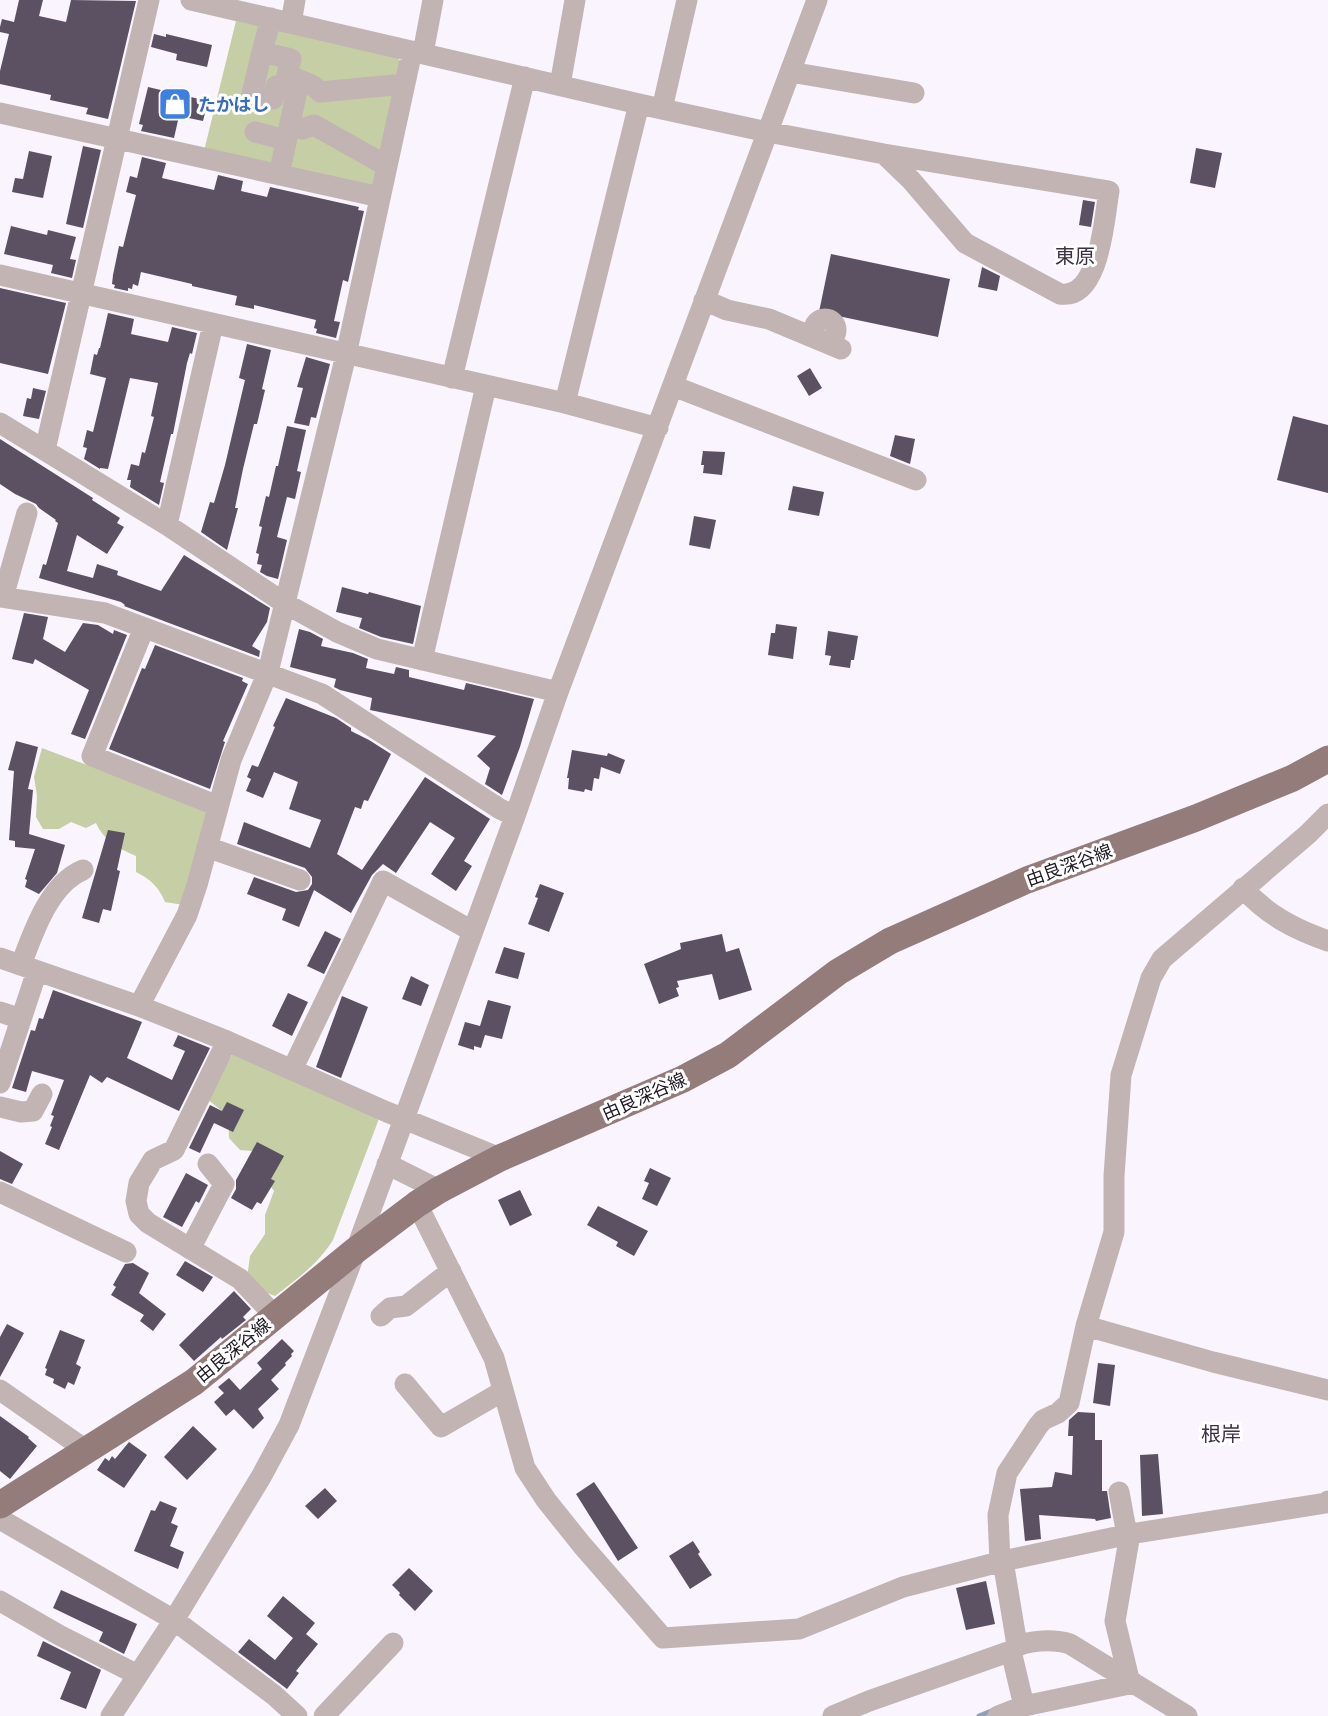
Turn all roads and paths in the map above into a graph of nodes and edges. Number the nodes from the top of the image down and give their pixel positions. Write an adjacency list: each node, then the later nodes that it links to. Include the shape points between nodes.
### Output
1 (149, 0): 26 (street)
2 (295, 0): 9 (street)
3 (433, 0): 11 (street)
4 (575, 0): 16 (street)
5 (687, 0): 20 (street)
6 (817, 0): 12 (street)
7 (198, 1): 8 (street)
8 (270, 18): 9 (street); 10 (street)
9 (291, 23): 11 (street)
10 (262, 52): 14 (street, via 291,59); 14 (street, via 252,94 273,99)
11 (418, 52): 13 (street); 15 (street)
12 (790, 72): 18 (street); 24 (street)
13 (525, 77): 16 (street); 37 (street)
14 (290, 83): 17 (street, via 314,85); 25 (street)
15 (405, 84): 17 (street); 28 (street)
16 (560, 85): 19 (street)
17 (320, 92): 22 (street)
18 (914, 93)
19 (639, 104): 20 (street); 40 (street)
20 (662, 109): 24 (street)
21 (0, 113): 26 (street)
22 (314, 124): 25 (street); 28 (street)
23 (255, 132): 25 (street)
24 (768, 132): 27 (street); 33 (street)
25 (287, 133): 29 (street)
26 (117, 140): 29 (street); 32 (street)
27 (884, 154): 27 (street, via 965,243 1060,294 1076,292 1094,269 1109,191)
28 (387, 166): 30 (street)
29 (279, 175): 30 (street)
30 (380, 197): 36 (street)
31 (0, 275): 32 (street)
32 (82, 294): 34 (street); 43 (street)
33 (704, 300): 35 (street); 39 (street)
34 (213, 324): 36 (street); 46 (street)
35 (824, 339)
36 (346, 355): 37 (street); 48 (street)
37 (452, 378): 38 (street)
38 (486, 386): 40 (street); 50 (street)
39 (673, 386): 42 (street); 44 (street)
40 (565, 403): 42 (street)
41 (0, 423): 43 (street)
42 (658, 428): 52 (street)
43 (45, 450): 46 (street)
44 (916, 480)
45 (27, 513): 47 (street)
46 (167, 525): 48 (street)
47 (2, 597): 49 (street, via 105,613)
48 (286, 604): 50 (street, via 377,649); 51 (street)
49 (144, 628): 51 (street); 54 (street, via 92,756)
50 (422, 660): 52 (street)
51 (268, 672): 54 (street, via 231,760); 56 (street, via 322,694)
52 (558, 692): 56 (street)
53 (1328, 759): 74 (main road, 由良深谷線, via 1197,819 1027,880 890,941 838,972 728,1055 683,1079)
54 (218, 806): 57 (street)
55 (1328, 814): 60 (street)
56 (515, 816): 61 (street)
57 (207, 847): 59 (street); 65 (street, via 187,915)
58 (83, 870): 64 (street, via 46,905 35,927)
59 (300, 880)
60 (1243, 888): 62 (street, via 1278,919); 85 (street, via 1162,959 1151,978 1121,1075 1114,1232)
61 (472, 931): 69 (street, via 383,881); 73 (street)
62 (1328, 941)
63 (0, 958): 64 (street)
64 (29, 968): 65 (street); 67 (street)
65 (139, 1006): 68 (street)
66 (0, 1012): 67 (street)
67 (21, 1019): 70 (street)
68 (227, 1041): 69 (street); 79 (street, via 174,1150 153,1160 137,1192 143,1219)
69 (292, 1070): 73 (street)
70 (0, 1083)
71 (42, 1095): 72 (street, via 33,1110 21,1112)
72 (0, 1107)
73 (404, 1118): 74 (street); 76 (street)
74 (500, 1158): 78 (main road, 由良深谷線)
75 (208, 1164): 79 (street, via 224,1184)
76 (387, 1164): 78 (street); 80 (street)
77 (0, 1192): 81 (street)
78 (428, 1197): 80 (main road, 由良深谷線); 82 (street)
79 (190, 1249): 83 (street, via 240,1279)
80 (356, 1250): 83 (main road, 由良深谷線); 98 (street, via 289,1425)
81 (126, 1252)
82 (450, 1271): 84 (street, via 406,1306 390,1308); 89 (street, via 494,1358)
83 (275, 1316): 90 (main road, 由良深谷線, via 194,1382)
84 (381, 1316)
85 (1086, 1326): 88 (street); 96 (street, via 1069,1403 1043,1420 1007,1473 998,1515)
86 (405, 1384): 89 (street, via 441,1427)
87 (0, 1390): 90 (street)
88 (1328, 1390)
89 (503, 1391): 96 (street, via 525,1468 582,1545 663,1638 799,1629 903,1587)
90 (86, 1450): 93 (main road, 由良深谷線)
91 (1119, 1492): 95 (street)
92 (1328, 1501): 95 (street)
93 (0, 1505)
94 (0, 1519): 98 (street)
95 (1128, 1534): 96 (street); 102 (street, via 1115,1621)
96 (1002, 1562): 100 (street)
97 (0, 1601): 101 (street)
98 (174, 1620): 101 (street); 105 (street)
99 (393, 1643): 106 (street)
100 (1014, 1648): 102 (street, via 1057,1640); 103 (street); 107 (street)
101 (138, 1674): 104 (street)
102 (1132, 1681): 103 (street); 109 (street)
103 (1024, 1706): 108 (street)
104 (111, 1716)
105 (297, 1716)
106 (324, 1716)
107 (833, 1716)
108 (998, 1716)
109 (1186, 1716)

